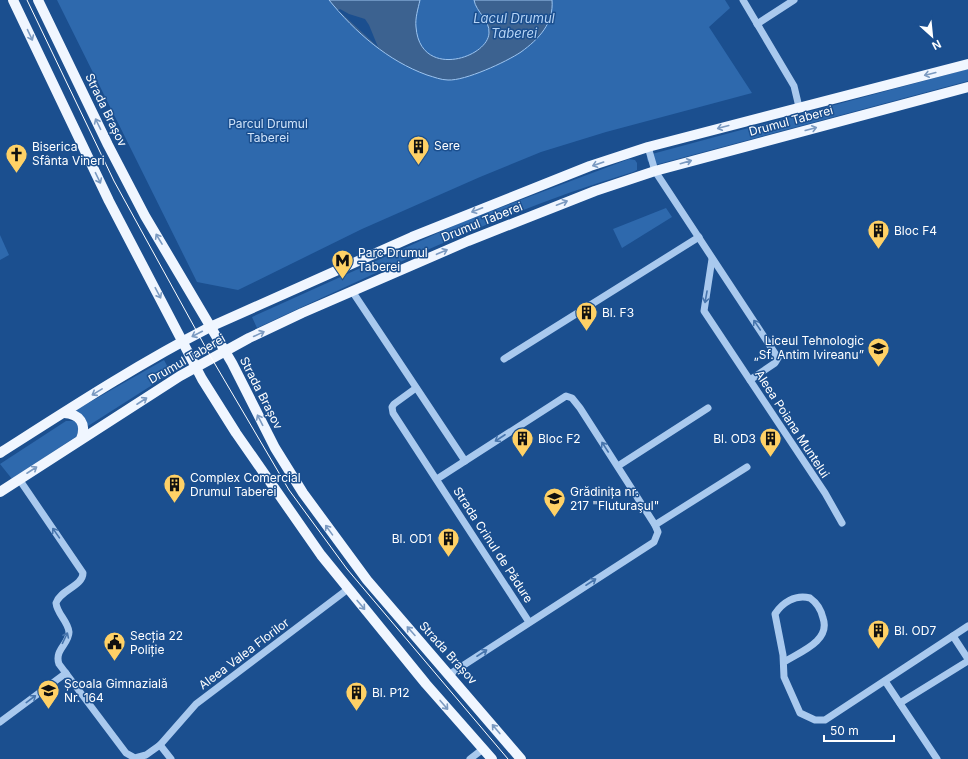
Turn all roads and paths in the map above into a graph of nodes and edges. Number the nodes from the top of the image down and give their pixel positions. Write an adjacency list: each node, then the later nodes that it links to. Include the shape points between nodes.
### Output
1 (13, 0): 15 (main road, one-way to 15, via 105,194)
2 (38, 0): 14 (main road, Strada Brașov, one-way to 2, via 145,216)
3 (743, 0): 5 (street)
4 (794, 0): 5 (street)
5 (757, 24): 8 (street, via 794,86)
6 (968, 64): 8 (main road, Drumul Taberei, one-way to 8)
7 (968, 87): 10 (main road, Drumul Taberei, one-way to 7)
8 (799, 107): 9 (main road, Drumul Taberei, one-way to 9)
9 (648, 147): 10 (street); 14 (main road, Drumul Taberei, one-way to 14, via 590,166 471,212)
10 (655, 171): 11 (street); 13 (main road, Drumul Taberei, one-way to 10, via 526,217)
11 (699, 237): 12 (street); 17 (street)
12 (712, 259): 19 (street, Aleea Poiana Muntelui, one-way to 19, via 704,311); 19 (street, one-way to 12, via 775,363 778,358)
13 (352, 291): 16 (main road, Drumul Taberei, one-way to 13, via 255,335); 20 (street)
14 (210, 327): 15 (main road, Drumul Taberei, one-way to 15); 16 (main road, Strada Brașov)
15 (183, 341): 18 (main road); 22 (main road, Drumul Taberei, one-way to 22)
16 (224, 352): 18 (main road, Drumul Taberei); 40 (main road, Strada Brașov, one-way to 16, via 367,580 302,493)
17 (504, 359)
18 (196, 367): 23 (main road, Drumul Taberei, one-way to 18); 33 (main road, via 236,433 321,555)
19 (750, 380): 31 (street, Aleea Poiana Muntelui)
20 (416, 388): 25 (street); 29 (street, Strada Crinul de Pădure, via 394,404 393,412)
21 (708, 408): 26 (street)
22 (64, 412): 23 (main road, via 74,414 81,420 84,429); 24 (main road, Drumul Taberei)
23 (81, 439): 28 (main road, Drumul Taberei, one-way to 23)
24 (0, 454)
25 (465, 461): 26 (street, one-way to 25, via 572,398 566,396); 29 (street)
26 (618, 466): 32 (street)
27 (747, 467): 32 (street)
28 (19, 479): 30 (main road, Drumul Taberei); 39 (street, one-way to 28, via 59,664 58,656 69,631 56,603 58,598 82,579 83,573)
29 (438, 479): 34 (street, Strada Crinul de Pădure)
30 (0, 492)
31 (842, 523)
32 (655, 525): 34 (street, Strada Crinul de Pădure, one-way to 32, via 654,542 658,532)
33 (348, 589): 44 (street, Aleea Valea Florilor, via 196,704); 45 (main road, one-way to 45)
34 (529, 622): 40 (street, Strada Crinul de Pădure, one-way to 34)
35 (968, 626): 36 (street)
36 (953, 636): 37 (street); 41 (street)
37 (968, 660): 42 (street)
38 (784, 662): 38 (street, via 774,614 780,606 796,597 810,598 821,610 826,628 818,641); 41 (street, via 784,677 800,713 815,720 828,718)
39 (66, 673): 43 (street, one-way to 39); 44 (street, Aleea Valea Florilor, via 131,757 141,757)
40 (450, 674): 49 (main road, Strada Brașov, one-way to 40)
41 (884, 681): 42 (street)
42 (900, 703): 50 (street)
43 (0, 722)
44 (160, 745): 46 (street)
45 (483, 749): 47 (street); 48 (main road)
46 (171, 759)
47 (470, 759)
48 (492, 759)
49 (521, 759)
50 (937, 759)

